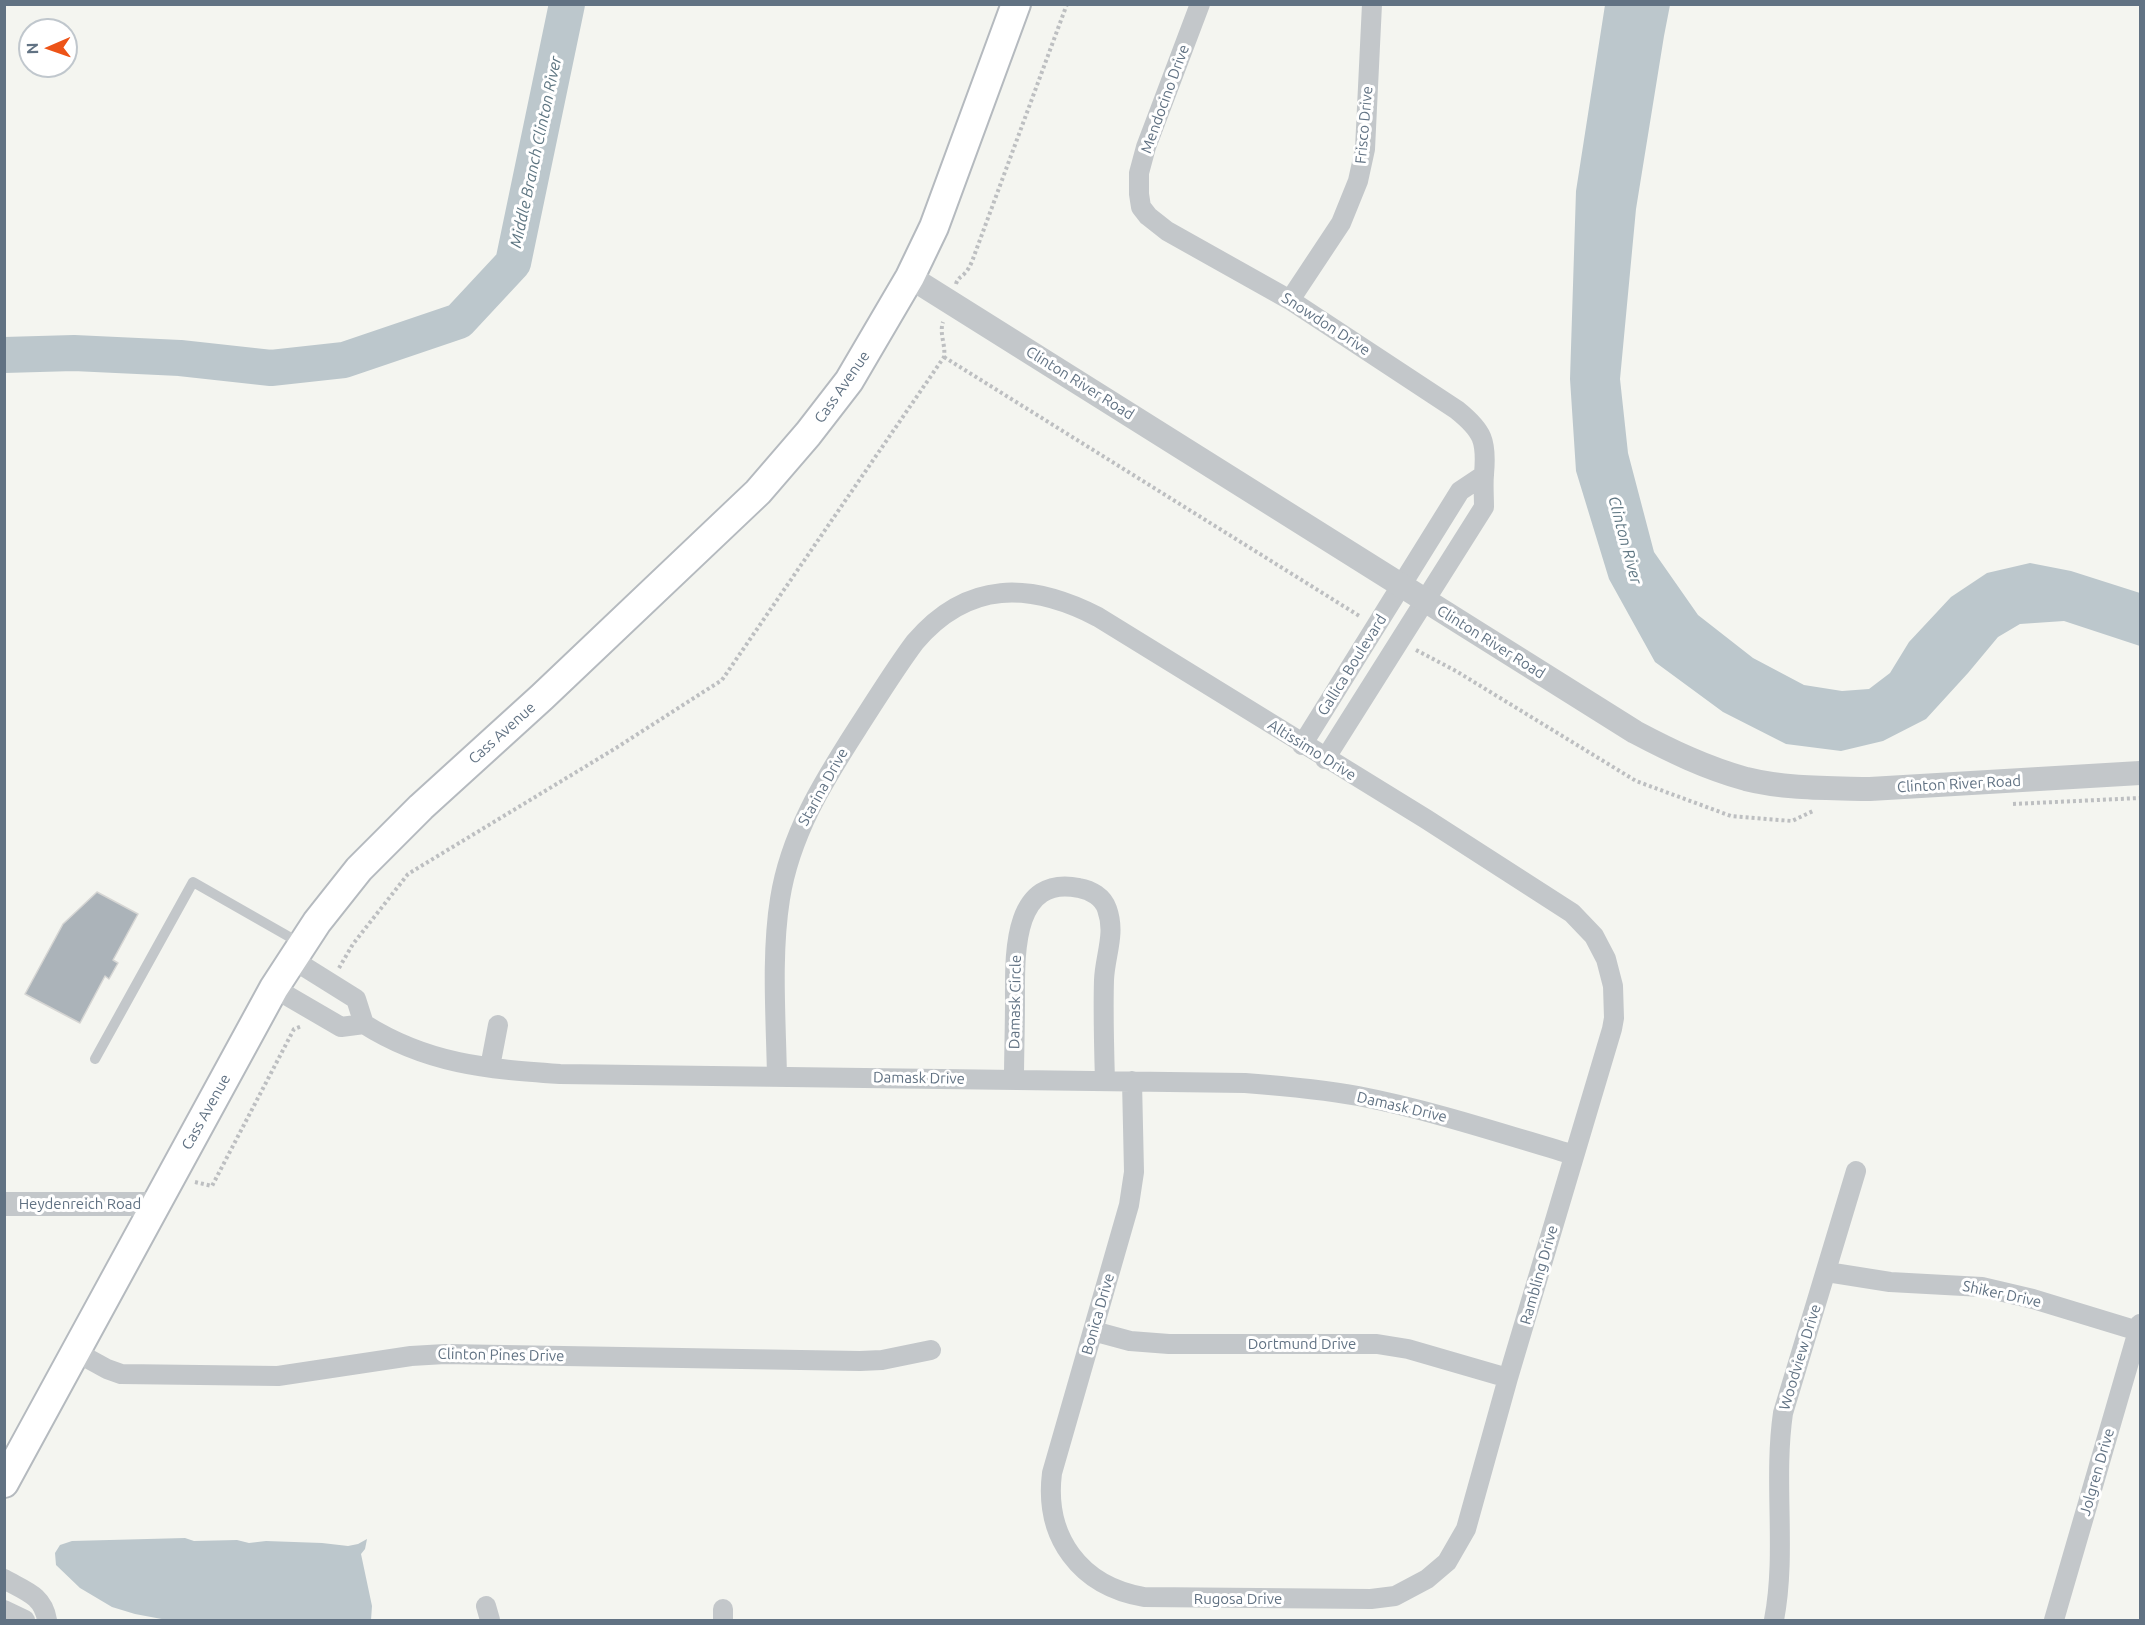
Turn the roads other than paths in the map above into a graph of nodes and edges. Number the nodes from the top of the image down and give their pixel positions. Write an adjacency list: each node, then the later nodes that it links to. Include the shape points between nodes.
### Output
1 (1016, 4): 5 (main road, Cass Avenue, via 951,184)
2 (1200, 4): 4 (street, Mendocino Drive, via 1146,147 1139,173)
3 (1372, 4): 6 (street, Frisco Drive, via 1365,149 1358,181 1341,223)
4 (1139, 194): 6 (street, Snowdon Drive, via 1148,216 1167,231)
5 (910, 278): 8 (street, Clinton River Road); 14 (main road, Cass Avenue, via 849,381 758,492 387,841 339,892)
6 (1290, 300): 7 (street, Snowdon Drive, via 1471,422 1485,445)
7 (1484, 475): 8 (street, via 1460,491); 10 (street, Snowdon Drive, via 1484,507)
8 (1402, 585): 10 (street, Clinton River Road); 11 (street, Gallica Boulevard)
9 (990, 594): 11 (street, Altissimo Drive, via 1033,593 1082,609); 21 (street, Starina Drive, via 954,607 915,642 821,784 806,814 780,898)
10 (1425, 600): 12 (street, Gallica Boulevard); 13 (street, Clinton River Road, via 1635,732 1679,755 1748,780 1870,789)
11 (1302, 745): 12 (street, Altissimo Drive)
12 (1325, 759): 15 (street, Altissimo Drive, via 1572,913 1594,936)
13 (2140, 773)
14 (297, 951): 16 (main road, Cass Avenue); 17 (street, via 330,983 356,999); 19 (lane, via 193,882)
15 (1606, 959): 25 (street, Rambling Drive, via 1613,986 1614,1017)
16 (274, 988): 17 (street, via 341,1027); 28 (main road, Cass Avenue)
17 (364, 1024): 20 (street, Damask Drive, via 410,1049 440,1059)
18 (498, 1025): 20 (street)
19 (95, 1059)
20 (490, 1067): 21 (street, Damask Drive, via 560,1074)
21 (777, 1077): 22 (street, Damask Drive)
22 (1014, 1080): 23 (street, Damask Drive); 23 (street, Damask Circle, via 1015,955 1020,929 1029,905 1039,894 1066,887 1083,889 1101,899 1112,925 1104,978)
23 (1105, 1081): 24 (street, Damask Drive)
24 (1132, 1081): 25 (street, Damask Drive, via 1245,1083 1357,1096); 31 (street, Bonica Drive, via 1132,1188)
25 (1574, 1155): 34 (street, Rambling Drive)
26 (1856, 1172): 29 (street, Woodview Drive)
27 (4, 1204): 28 (street, Heydenreich Road)
28 (156, 1204): 33 (main road, Cass Avenue)
29 (1827, 1272): 30 (street, Shiker Drive, via 1890,1282 1982,1287); 42 (street, Woodview Drive, via 1783,1413 1779,1449 1779,1589)
30 (2139, 1328): 43 (street, Jolgren Drive)
31 (1092, 1331): 34 (street, Dortmund Drive, via 1130,1341 1169,1344 1377,1344); 36 (street, Bonica Drive, via 1052,1473 1052,1513)
32 (931, 1350): 33 (street, Clinton Pines Drive, via 860,1361 427,1354 264,1377 121,1374)
33 (76, 1352): 35 (main road, Cass Avenue)
34 (1508, 1378): 38 (street, Rambling Drive, via 1466,1529 1447,1562)
35 (4, 1483)
36 (1063, 1543): 38 (street, Rugosa Drive, via 1101,1582 1118,1591 1153,1598 1383,1599)
37 (4, 1579): 41 (street, via 36,1597)
38 (1427, 1579)
39 (4, 1610): 40 (street)
40 (25, 1620)
41 (47, 1620)
42 (1774, 1620)
43 (2054, 1620)

